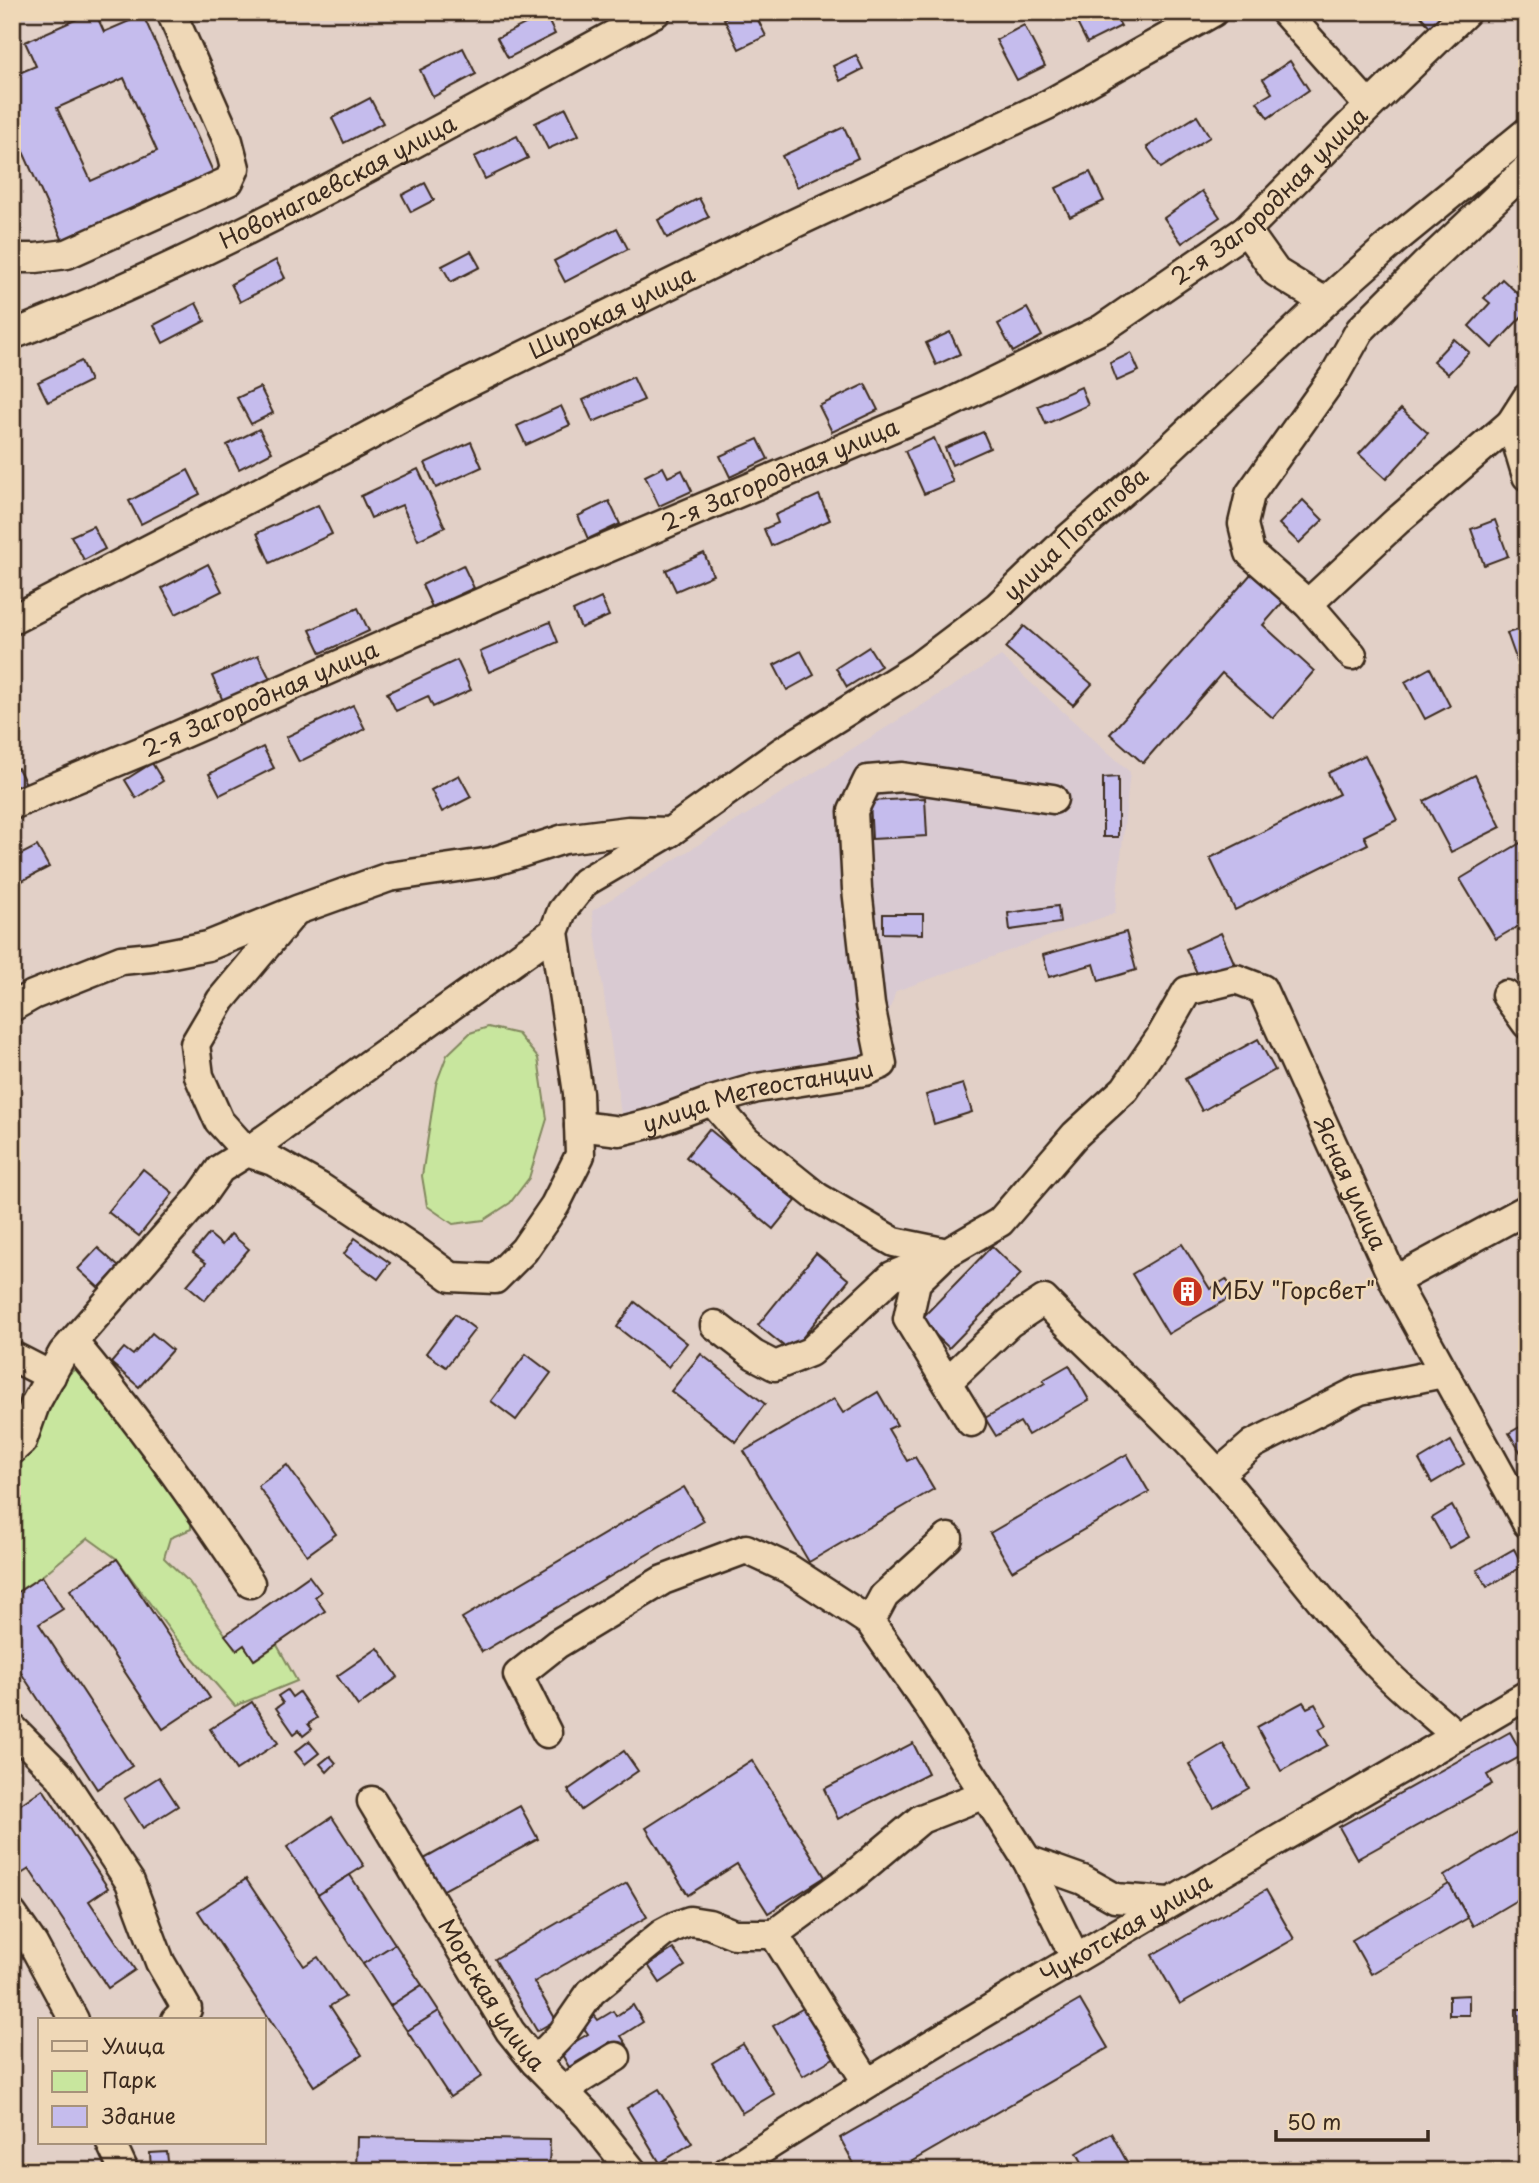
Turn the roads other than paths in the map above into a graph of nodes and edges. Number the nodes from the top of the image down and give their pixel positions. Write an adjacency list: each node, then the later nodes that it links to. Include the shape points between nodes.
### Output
1 (171, 12): 10 (street, via 228,141 234,168 229,181 67,254)
2 (656, 12): 12 (street, Новонагаевская улица, via 329,187 102,299)
3 (1213, 12): 17 (street, Широкая улица, via 1049,104 458,388)
4 (1285, 12): 6 (street)
5 (1466, 12): 6 (street, 2-я Загородная улица)
6 (1369, 106): 9 (street, 2-я Загородная улица)
7 (1527, 132): 11 (street, улица Потапова)
8 (1527, 169): 16 (street, via 1360,330 1334,376 1250,494 1243,524 1250,553)
9 (1246, 230): 11 (street, via 1276,272); 20 (street, 2-я Загородная улица, via 1102,328 948,404)
10 (12, 258)
11 (1325, 302): 21 (street, улица Потапова, via 997,607 919,666 783,751)
12 (12, 335)
13 (1527, 398): 14 (street)
14 (1511, 424): 15 (street); 16 (street)
15 (1527, 475)
16 (1308, 604): 18 (street)
17 (12, 620)
18 (1352, 655)
19 (1053, 799): 27 (street, улица Метеостанции, via 903,778 868,780 853,811 870,1005 882,1064 865,1072 757,1088)
20 (12, 805)
21 (670, 832): 22 (street, via 628,831 564,839 492,862 389,877); 23 (street, улица Потапова, via 585,883 562,911)
22 (297, 909): 25 (street, via 208,946 121,960); 29 (street, via 221,1000 195,1044 199,1076 219,1121)
23 (554, 932): 28 (street); 29 (street)
24 (1506, 995): 26 (street)
25 (12, 1006)
26 (1527, 1024)
27 (712, 1101): 28 (street, улица Метеостанции, via 620,1131); 31 (street, via 746,1140 817,1197 894,1242)
28 (579, 1126): 29 (street, via 580,1155 555,1205 524,1250 495,1279 451,1277 321,1188)
29 (247, 1152): 34 (street, via 220,1169)
30 (1527, 1209): 32 (street)
31 (947, 1253): 32 (street, Ясная улица, via 1000,1222 1075,1135 1125,1089 1187,991 1236,979 1262,989); 33 (street, via 892,1276 810,1352 775,1366 754,1356); 38 (street, via 916,1282 908,1319)
32 (1394, 1281): 36 (street, Ясная улица)
33 (715, 1325)
34 (73, 1342): 37 (street); 44 (street, via 202,1510)
35 (12, 1356): 37 (street)
36 (1443, 1373): 41 (street, via 1360,1391 1253,1444); 42 (street, Ясная улица)
37 (51, 1376): 40 (street, via 22,1441)
38 (948, 1381): 39 (street); 41 (street, via 1009,1323 1044,1300)
39 (971, 1422)
40 (12, 1450)
41 (1218, 1474): 49 (street, via 1379,1667)
42 (1527, 1523)
43 (948, 1538): 45 (street, via 884,1596)
44 (250, 1583)
45 (870, 1622): 48 (street, via 789,1569 746,1549 663,1580 557,1644 518,1675); 50 (street)
46 (1527, 1695): 49 (street, Чукотская улица)
47 (12, 1728): 58 (street, via 60,1776 130,1882 160,1962 187,2009)
48 (547, 1733)
49 (1457, 1736): 53 (street, Чукотская улица)
50 (985, 1794): 52 (street); 55 (street, via 921,1819 853,1877)
51 (372, 1801): 60 (street, Морская улица, via 488,1997)
52 (1027, 1860): 53 (street, via 1083,1880 1115,1898); 56 (street)
53 (1169, 1902): 56 (street, Чукотская улица)
54 (12, 1914): 57 (street)
55 (774, 1934): 60 (street, via 734,1934 690,1921 676,1926 591,1992 562,2034); 61 (street)
56 (1074, 1957): 61 (street, Чукотская улица)
57 (73, 2018)
58 (178, 2018)
59 (616, 2057): 62 (street, via 577,2081)
60 (535, 2062): 62 (street, Морская улица)
61 (867, 2082): 66 (street, Чукотская улица)
62 (567, 2095): 65 (street, Морская улица)
63 (111, 2144): 64 (street)
64 (124, 2171)
65 (632, 2171)
66 (728, 2171)

